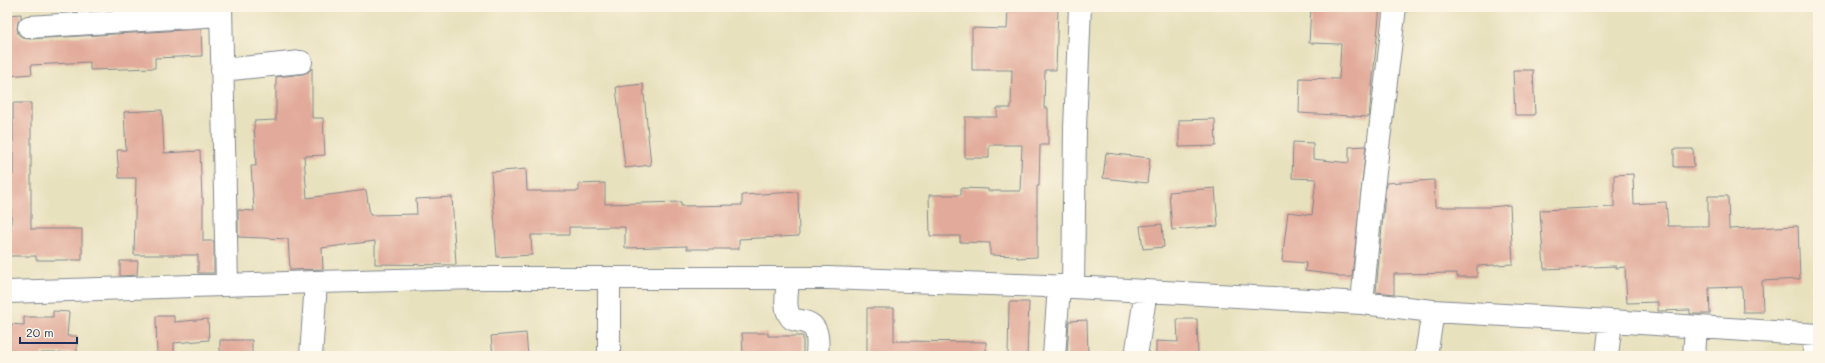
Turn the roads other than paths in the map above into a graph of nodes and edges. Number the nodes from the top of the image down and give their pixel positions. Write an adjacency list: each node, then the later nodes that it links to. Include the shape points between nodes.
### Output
1 (1080, 7): 11 (street)
2 (1395, 7): 14 (street)
3 (221, 11): 4 (street); 6 (street)
4 (29, 27)
5 (301, 62): 6 (street)
6 (222, 70): 10 (street)
7 (616, 278): 8 (street); 9 (street); 20 (street); 21 (street)
8 (788, 278): 11 (street); 22 (street, via 788,312 794,320 810,322 813,326)
9 (316, 282): 10 (street); 19 (street)
10 (227, 285): 13 (street)
11 (1066, 286): 12 (street); 23 (street)
12 (1146, 291): 14 (street); 24 (street)
13 (7, 292)
14 (1362, 303): 15 (street)
15 (1433, 311): 16 (street); 25 (street)
16 (1611, 321): 17 (street); 26 (street)
17 (1696, 326): 18 (street); 27 (street)
18 (1816, 342)
19 (311, 356)
20 (609, 356)
21 (622, 356)
22 (817, 356)
23 (1054, 356)
24 (1136, 356)
25 (1426, 356)
26 (1607, 356)
27 (1694, 356)

